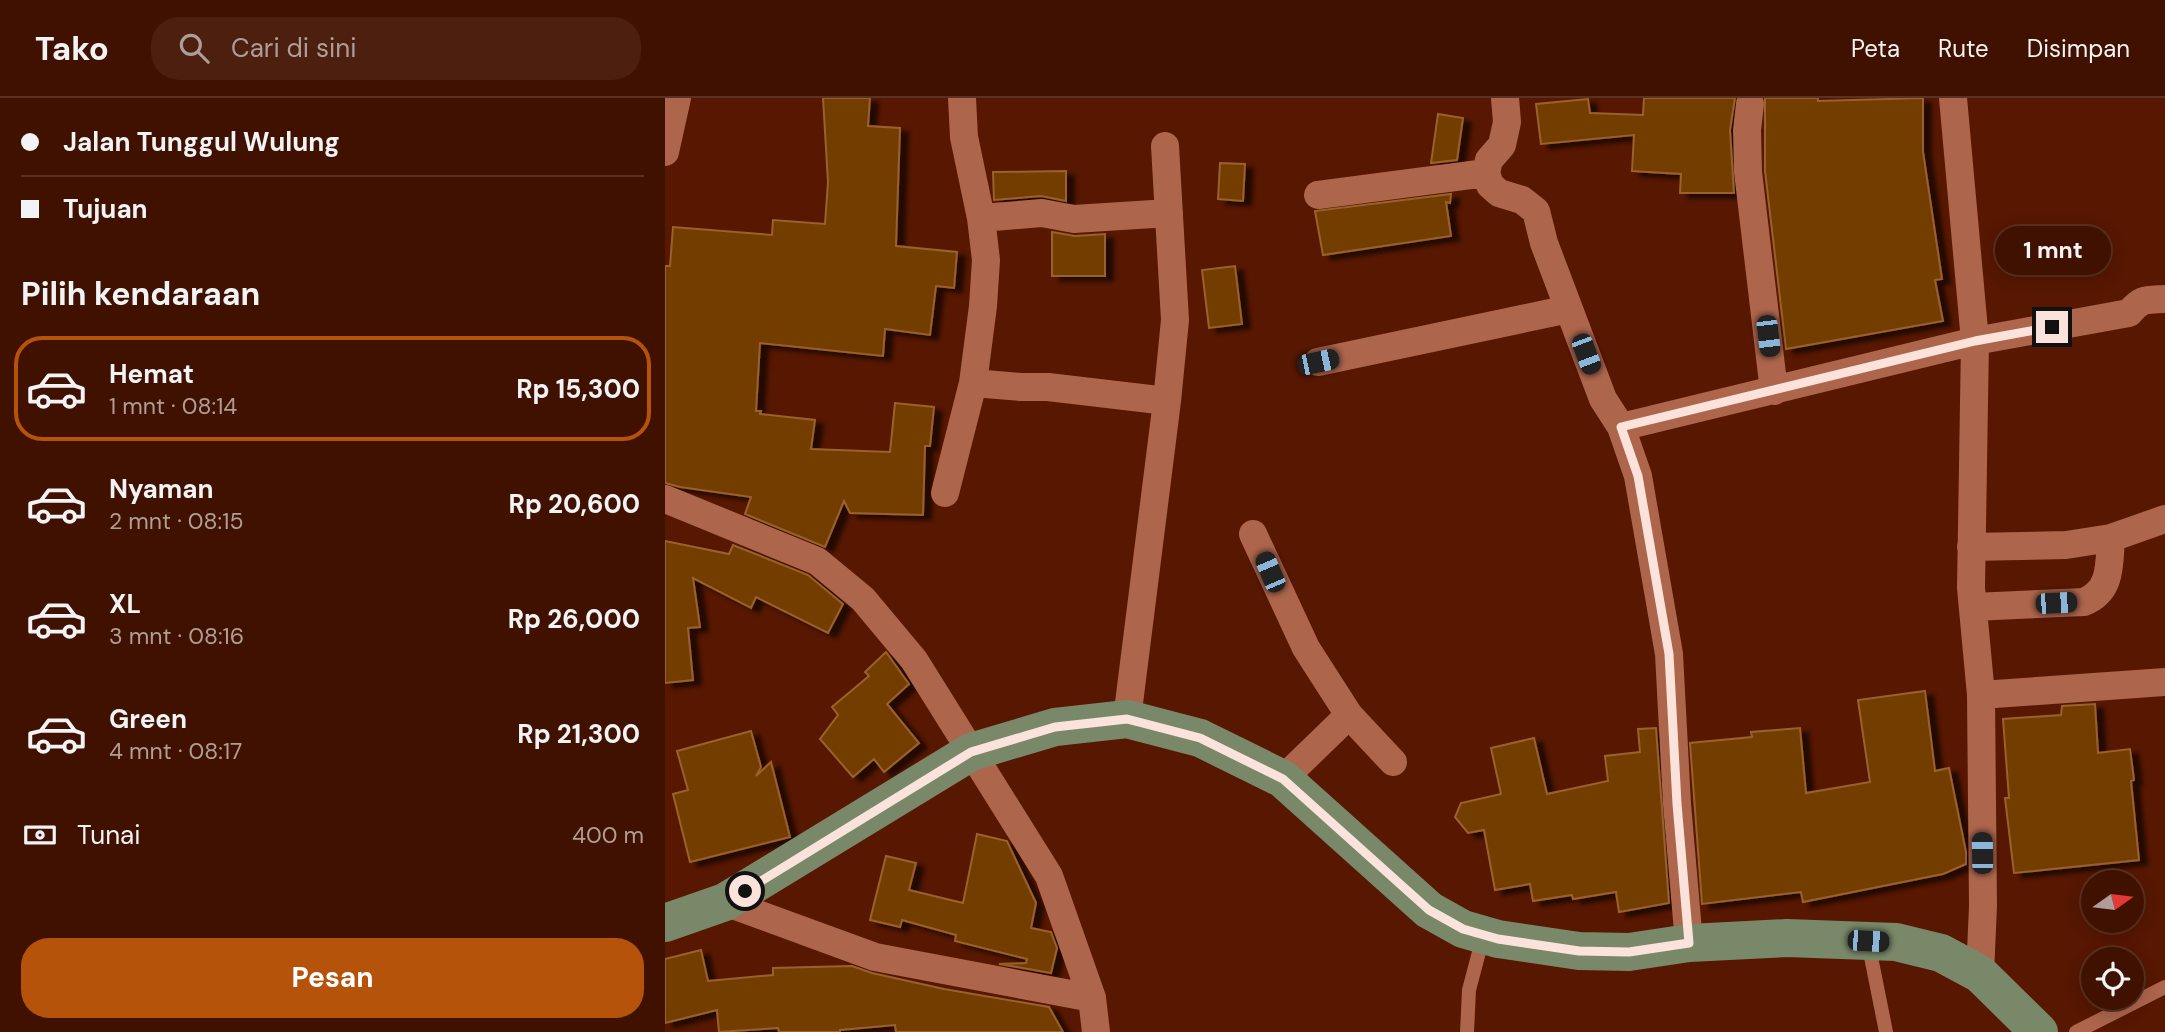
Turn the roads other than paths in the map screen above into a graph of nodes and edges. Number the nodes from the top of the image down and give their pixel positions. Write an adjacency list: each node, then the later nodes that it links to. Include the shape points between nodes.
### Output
1 (677, 98): 7 (street)
2 (962, 98): 11 (street, via 964,138)
3 (1505, 98): 8 (street, via 1507,122 1502,145 1489,160)
4 (1953, 98): 14 (street)
5 (1750, 104): 17 (street, via 1748,172)
6 (1165, 146): 10 (street)
7 (665, 152)
8 (1486, 173): 9 (street); 13 (street, via 1490,186 1499,193 1522,200 1536,211)
9 (1318, 195)
10 (1169, 213): 11 (street); 18 (street, via 1175,320)
11 (981, 218): 16 (street, via 986,260)
12 (2165, 299): 14 (street, via 2142,300 2129,313)
13 (1569, 309): 15 (street); 19 (street, via 1603,399)
14 (1975, 341): 17 (street); 25 (street)
15 (1318, 362)
16 (973, 383): 18 (street); 20 (street)
17 (1774, 390): 19 (street)
18 (1167, 401): 30 (street)
19 (1621, 427): 38 (street, via 1638,476 1669,654)
20 (945, 494)
21 (665, 499): 31 (street, via 817,561 863,599 914,660)
22 (2165, 519): 24 (street)
23 (1253, 534): 29 (street, via 1306,648)
24 (2111, 538): 25 (street, via 2066,545); 26 (street, via 2109,568 2103,589 2095,597 2084,602)
25 (1971, 547): 26 (street)
26 (1973, 607): 28 (street)
27 (2165, 682): 28 (street)
28 (1981, 695): 39 (street)
29 (1349, 715): 32 (street); 33 (street)
30 (1127, 719): 31 (main road, via 1055,727); 33 (main road, via 1200,738)
31 (971, 752): 34 (main road); 41 (street, via 1049,876)
32 (1393, 762)
33 (1283, 779): 36 (main road, via 1429,910)
34 (725, 902): 35 (main road); 41 (street, via 874,957)
35 (665, 923)
36 (1484, 935): 38 (main road, via 1579,951 1629,952); 43 (lane, via 1469,990)
37 (1868, 941): 38 (main road, via 1787,938); 39 (main road, via 1896,942 1941,953); 44 (lane)
38 (1689, 943)
39 (1980, 974): 45 (main road)
40 (2165, 987): 46 (lane)
41 (1092, 998): 42 (street)
42 (1096, 1032)
43 (1467, 1032)
44 (1886, 1032)
45 (2039, 1032)
46 (2076, 1032)

